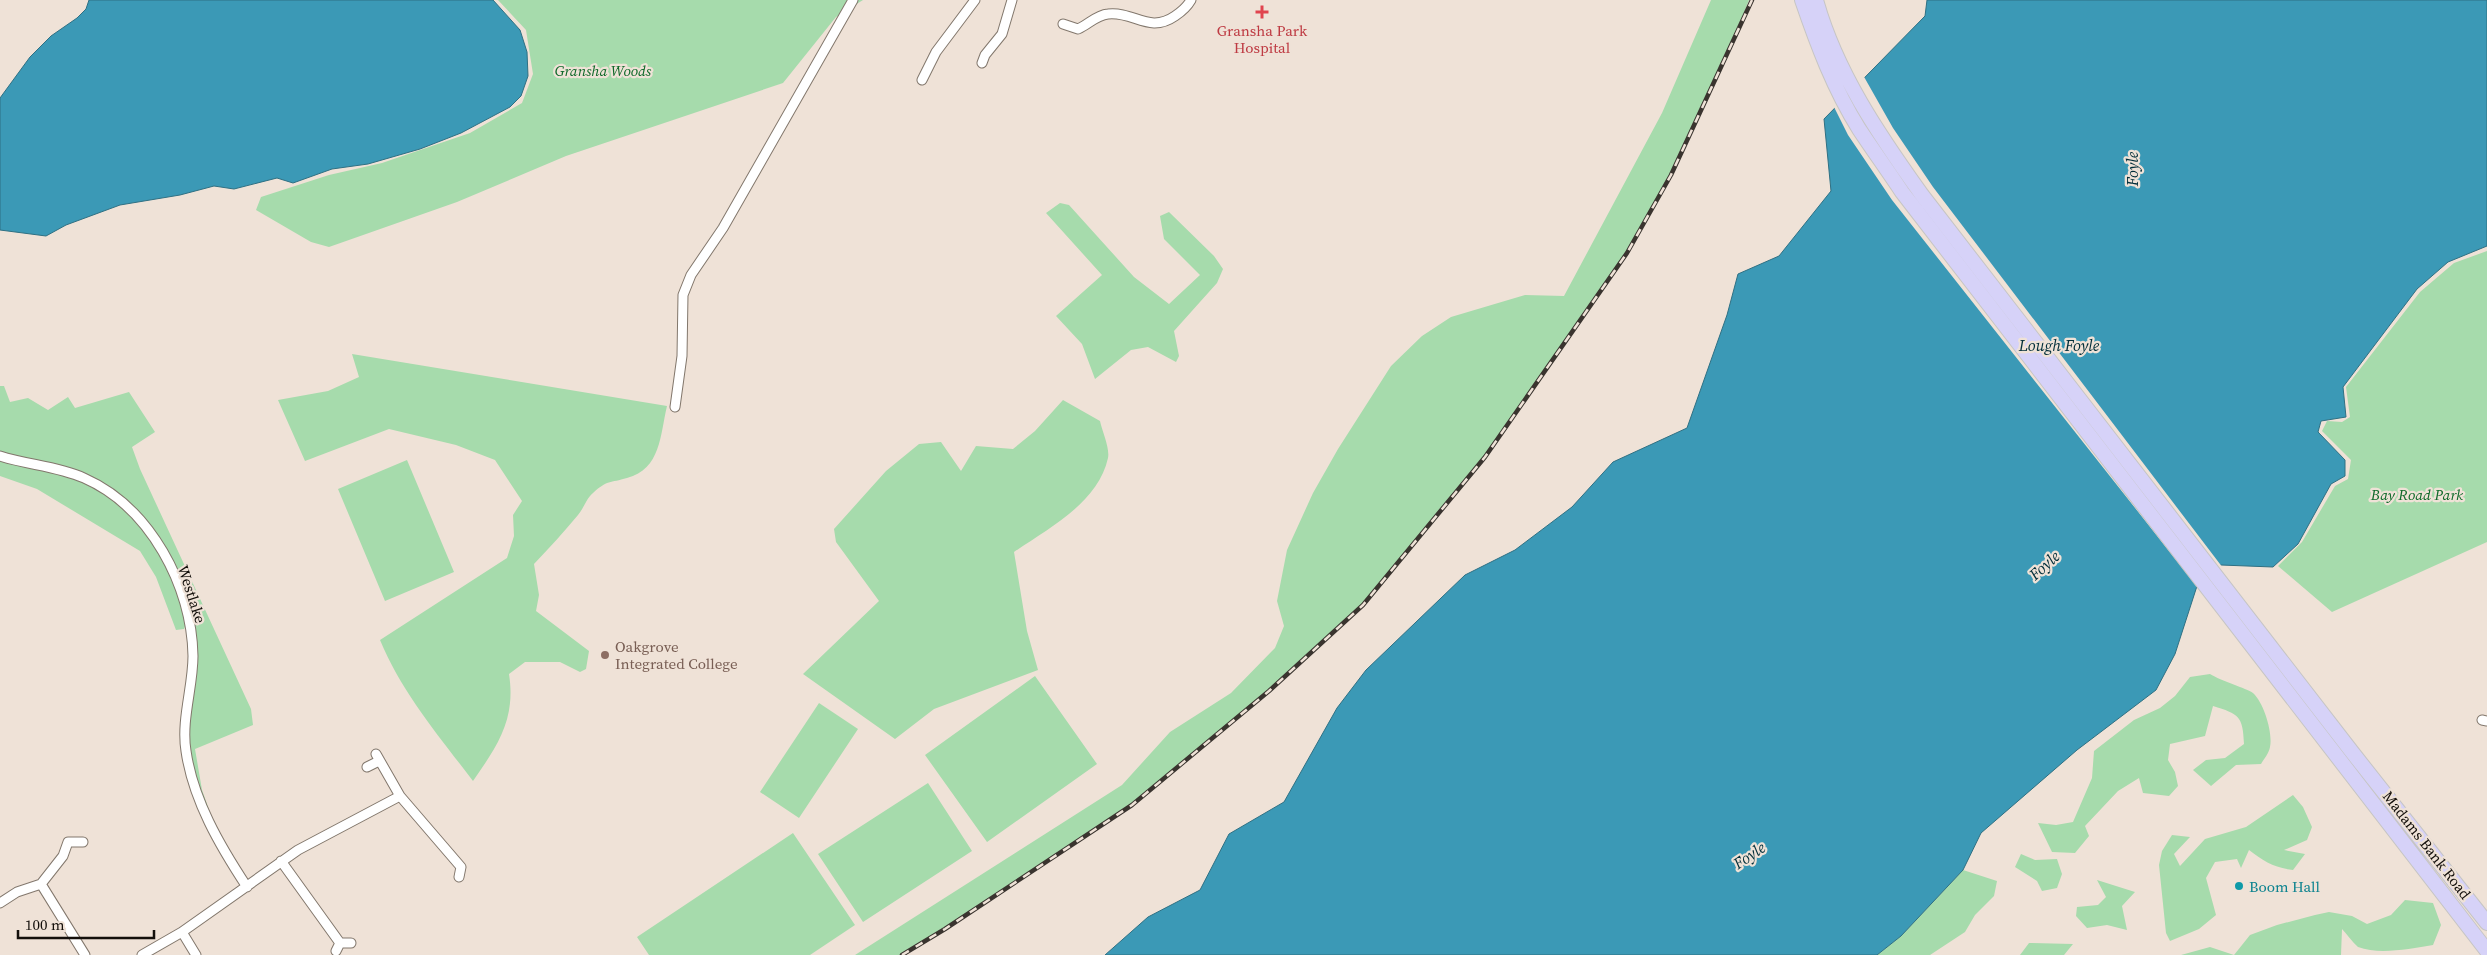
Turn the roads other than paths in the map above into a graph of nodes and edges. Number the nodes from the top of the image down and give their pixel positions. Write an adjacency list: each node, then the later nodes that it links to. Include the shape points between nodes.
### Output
1 (853, 0): 10 (street, via 723,228 691,275 683,295 682,356)
2 (975, 0): 9 (street, via 936,52)
3 (1012, 0): 8 (street, via 1002,34)
4 (1191, 0): 7 (street, via 1167,22 1151,24 1106,14 1078,29)
5 (1802, 0): 12 (highway, via 1836,88 1902,192)
6 (1816, 0): 12 (highway, via 1847,78 1878,134)
7 (1063, 24)
8 (982, 63)
9 (922, 80)
10 (675, 407)
11 (0, 456): 19 (street, Westlake, via 54,467 85,478 118,498 146,526 161,549 181,593 192,644 185,748 191,780 215,834)
12 (2346, 756): 21 (highway, Madams Bank Road); 24 (highway, Madams Bank Road)
13 (367, 767): 14 (street, via 378,757)
14 (400, 796): 16 (street); 17 (street, via 460,872)
15 (83, 842): 18 (street, via 68,842 63,856)
16 (281, 861): 19 (street); 23 (street, via 338,947)
17 (471, 867)
18 (41, 884): 20 (street, via 17,892); 25 (street)
19 (247, 888): 22 (street)
20 (0, 903)
21 (2487, 923)
22 (182, 932): 26 (street); 27 (street)
23 (351, 943)
24 (2487, 951)
25 (85, 955)
26 (142, 955)
27 (196, 955)

